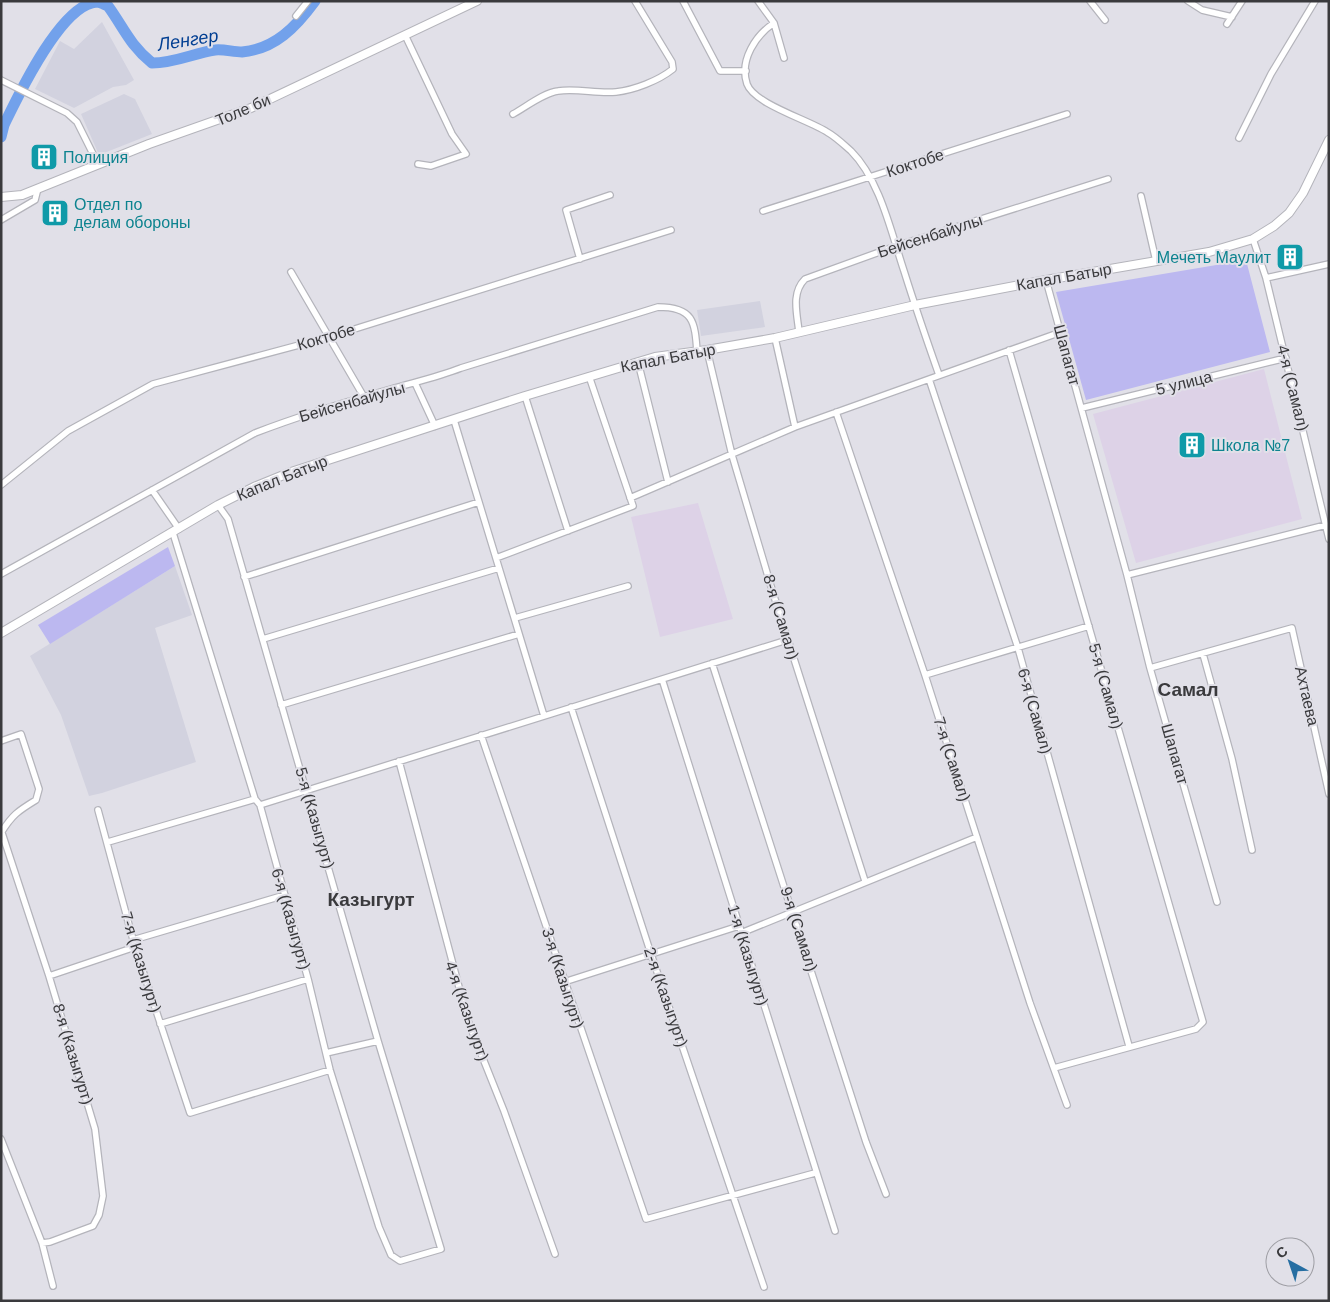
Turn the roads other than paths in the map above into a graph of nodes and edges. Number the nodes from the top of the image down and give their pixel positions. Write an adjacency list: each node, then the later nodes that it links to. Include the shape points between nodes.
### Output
1 (308, 1): 10 (street)
2 (477, 1): 15 (main road, Толе би)
3 (635, 1): 19 (street, via 672,62 673,70 615,92 556,91)
4 (683, 1): 17 (street, via 720,71)
5 (758, 1): 13 (street)
6 (1090, 1): 12 (street)
7 (1188, 1): 11 (street, via 1202,10)
8 (1242, 1): 11 (street)
9 (1315, 1): 21 (street, via 1271,74)
10 (296, 16)
11 (1232, 17): 14 (street)
12 (1106, 20)
13 (774, 22): 16 (street); 17 (street, via 754,40)
14 (1227, 24)
15 (405, 35): 23 (main road, Толе би, via 251,108); 24 (street, via 452,134 466,154 432,166)
16 (784, 58)
17 (746, 71): 25 (street, via 747,84 753,93 827,131 858,158)
18 (1, 80): 23 (street, via 68,113 77,122)
19 (513, 114)
20 (1067, 114): 25 (street, Коктобе)
21 (1239, 138)
22 (1329, 140): 34 (main road, Капал Батыр, via 1303,193 1289,213)
23 (98, 164): 27 (main road, Толе би)
24 (418, 164)
25 (872, 178): 31 (street, Коктобе); 35 (street)
26 (1108, 179): 35 (street, Бейсенбайулы)
27 (38, 188): 30 (main road, Толе би, via 22,195); 32 (street, via 35,200)
28 (610, 195): 36 (street, via 566,210)
29 (1141, 196): 37 (street)
30 (1, 197)
31 (763, 211)
32 (1, 220)
33 (671, 230): 36 (street, Коктобе)
34 (1253, 239): 37 (main road, Капал Батыр, via 1209,252); 40 (street, 4-я (Самал))
35 (896, 246): 42 (street); 43 (street, Бейсенбайулы, via 806,279 799,285 796,294)
36 (580, 259): 45 (street, Коктобе)
37 (1156, 261): 41 (main road, Капал Батыр)
38 (1329, 264): 40 (street)
39 (292, 272): 45 (street)
40 (1266, 278): 50 (street, 4-я (Самал))
41 (1046, 280): 42 (main road, Капал Батыр); 44 (street, Шапагат)
42 (915, 305): 43 (main road, Капал Батыр); 52 (street)
43 (799, 332): 46 (main road, Капал Батыр)
44 (1061, 332): 48 (street); 58 (street, Шапагат)
45 (329, 337): 57 (street); 65 (street, Коктобе, via 153,384 68,431)
46 (775, 338): 47 (main road, Капал Батыр); 62 (street)
47 (707, 350): 49 (main road, Капал Батыр); 63 (street, 8-я (Самал))
48 (1008, 350): 52 (street); 81 (street, 5-я (Самал))
49 (697, 352): 51 (main road, Капал Батыр); 55 (street, Бейсенбайулы, via 695,325 687,314 674,307 658,307)
50 (1286, 358): 58 (street, 5 улица); 70 (street, 4-я (Самал))
51 (638, 362): 53 (main road, Капал Батыр); 64 (street)
52 (938, 375): 54 (street)
53 (589, 376): 56 (main road, Капал Батыр); 67 (street)
54 (929, 379): 59 (street); 86 (street, 6-я (Самал))
55 (415, 383): 57 (street, Бейсенбайулы); 61 (street)
56 (525, 396): 60 (main road, Капал Батыр); 72 (street)
57 (364, 397): 66 (street, Бейсенбайулы, via 254,433)
58 (1082, 408): 78 (street, Шапагат)
59 (836, 412): 62 (street); 90 (street, 7-я (Самал))
60 (454, 420): 61 (main road, Капал Батыр); 68 (street)
61 (436, 426): 69 (main road, Капал Батыр, via 292,472 254,486)
62 (795, 426): 63 (street)
63 (732, 455): 64 (street); 85 (street, 8-я (Самал))
64 (668, 482): 67 (street)
65 (1, 485)
66 (152, 490): 71 (street, 6-я (Казыгурт)); 76 (street, Бейсенбайулы)
67 (630, 498): 72 (street, via 633,506)
68 (479, 502): 74 (street); 77 (street)
69 (218, 505): 71 (main road, Капал Батыр); 77 (street, 5-я (Казыгурт), via 228,519)
70 (1327, 529): 73 (street, 4-я (Самал)); 78 (street)
71 (176, 531): 82 (main road, Капал Батыр); 100 (street, 6-я (Казыгурт))
72 (568, 531): 74 (street)
73 (1329, 539)
74 (496, 558): 75 (street)
75 (499, 568): 80 (street); 84 (street)
76 (1, 574)
77 (244, 576): 84 (street, 5-я (Казыгурт))
78 (1127, 576): 89 (street, Шапагат)
79 (628, 586): 80 (street)
80 (515, 618): 83 (street)
81 (1089, 626): 86 (street); 121 (street, 5-я (Самал), via 1203,1022 1196,1029)
82 (1, 632)
83 (519, 634): 92 (street); 94 (street)
84 (263, 639): 92 (street, 5-я (Казыгурт))
85 (787, 640): 88 (street); 107 (street, 8-я (Самал))
86 (1018, 648): 90 (street); 121 (street, 6-я (Самал))
87 (1203, 654): 89 (street); 99 (street, Ахтаева, via 1292,628); 106 (street, via 1232,759)
88 (712, 663): 91 (street); 110 (street, 9-я (Самал))
89 (1150, 668): 109 (street, Шапагат)
90 (925, 675): 104 (street, 7-я (Самал))
91 (662, 679): 93 (street); 111 (street, 1-я (Казыгурт))
92 (281, 705): 98 (street, 5-я (Казыгурт))
93 (571, 707): 94 (street); 115 (street, 2-я (Казыгурт))
94 (544, 716): 95 (street)
95 (481, 736): 97 (street); 118 (street, 3-я (Казыгурт))
96 (1, 741): 103 (street, via 22,734 38,789 36,800 12,816)
97 (399, 761): 98 (street); 133 (street, 4-я (Казыгурт), via 468,1021)
98 (307, 790): 101 (street); 120 (street, 5-я (Казыгурт))
99 (1329, 794)
100 (255, 798): 101 (street, 6-я (Казыгурт)); 105 (street)
101 (260, 805): 108 (street, 6-я (Казыгурт))
102 (98, 810): 105 (street, 7-я (Казыгурт))
103 (2, 833): 116 (street, 8-я (Казыгурт))
104 (976, 837): 107 (street); 123 (street, 7-я (Самал))
105 (108, 842): 113 (street, 7-я (Казыгурт))
106 (1252, 850)
107 (865, 881): 110 (street)
108 (285, 895): 113 (street); 117 (street, 6-я (Казыгурт))
109 (1217, 902)
110 (793, 911): 112 (street); 128 (street, 9-я (Самал))
111 (739, 926): 112 (street, 1-я (Казыгурт)); 115 (street)
112 (741, 933): 127 (street, 1-я (Казыгурт))
113 (133, 940): 114 (street, 7-я (Казыгурт))
114 (135, 947): 116 (street); 119 (street, 7-я (Казыгурт))
115 (651, 954): 118 (street); 129 (street, 2-я (Казыгурт))
116 (49, 976): 131 (street, 8-я (Казыгурт), via 95,1128 103,1196 93,1226)
117 (308, 979): 119 (street); 122 (street, 6-я (Казыгурт))
118 (564, 982): 129 (street, 3-я (Казыгурт), via 646,1219)
119 (160, 1024): 124 (street, 7-я (Казыгурт), via 190,1113)
120 (378, 1040): 122 (street); 132 (street, 5-я (Казыгурт))
121 (1130, 1046): 123 (street)
122 (326, 1053): 124 (street, 6-я (Казыгурт))
123 (1054, 1068): 125 (street, 7-я (Самал))
124 (330, 1070): 132 (street, 6-я (Казыгурт), via 391,1255 400,1261)
125 (1067, 1105)
126 (1, 1139): 131 (street)
127 (815, 1173): 129 (street); 130 (street, 1-я (Казыгурт))
128 (886, 1194)
129 (733, 1197): 135 (street, 2-я (Казыгурт))
130 (835, 1231)
131 (42, 1243): 134 (street)
132 (441, 1249)
133 (555, 1254)
134 (53, 1286)
135 (764, 1286)

